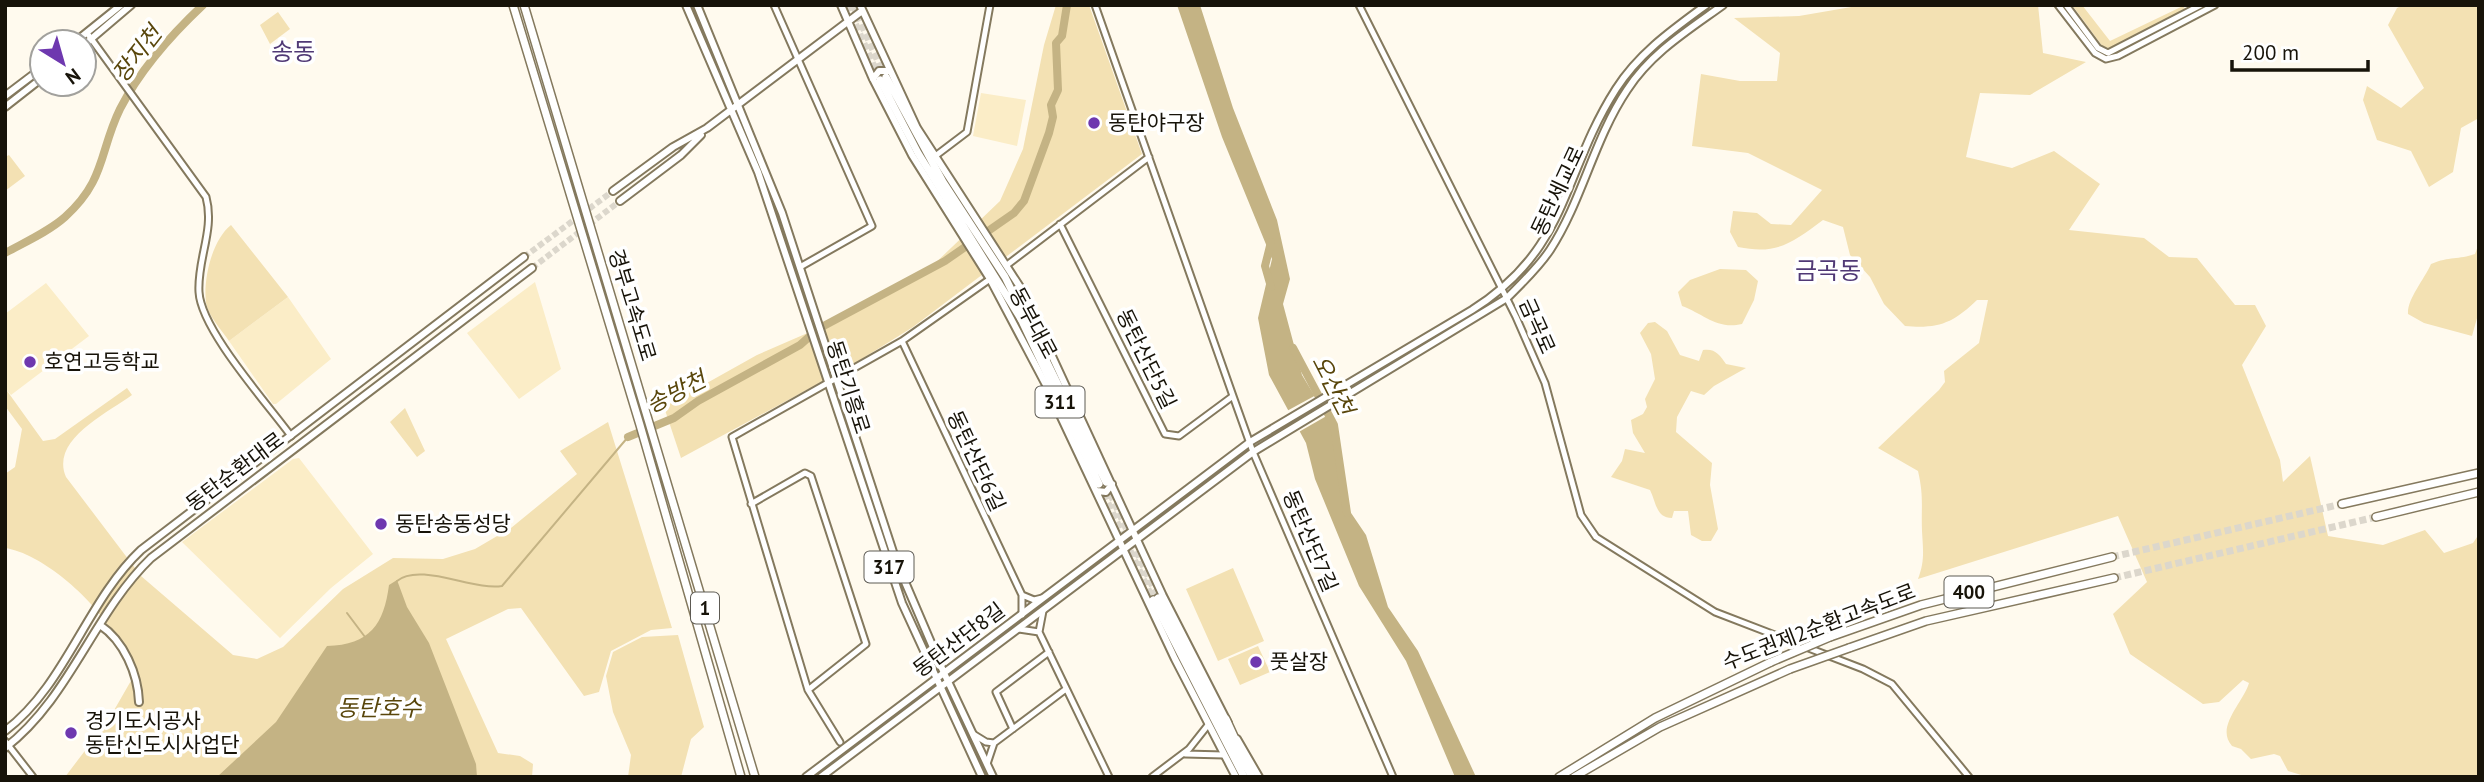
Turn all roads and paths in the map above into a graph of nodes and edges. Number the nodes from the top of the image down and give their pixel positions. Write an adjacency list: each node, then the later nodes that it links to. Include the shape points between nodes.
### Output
1 (121, 5): 21 (main road)
2 (131, 5): 22 (main road)
3 (513, 5): 102 (highway, 경부고속도로 / 1)
4 (524, 5): 103 (highway, 경부고속도로 / 1)
5 (686, 5): 31 (main road, 동탄기흥로 / 317)
6 (697, 5): 29 (main road, 동탄기흥로 / 317)
7 (774, 5): 24 (street)
8 (841, 5): 20 (main road, 동부대로)
9 (870, 5): 19 (street)
10 (990, 5): 33 (street, via 967,132)
11 (1095, 5): 34 (street)
12 (1359, 5): 46 (street, 금곡로)
13 (1706, 5): 46 (main road, 동탄세교로, via 1648,49 1619,84 1547,238)
14 (1723, 5): 47 (main road, 동탄세교로, via 1670,43 1628,88 1560,233)
15 (2058, 5): 18 (street, via 2095,53 2106,59)
16 (2066, 5): 17 (street, via 2098,48 2108,53)
17 (2201, 5)
18 (2215, 5)
19 (861, 8): 20 (main road); 25 (main road, 동부대로)
20 (848, 22): 24 (main road); 25 (main road, 동부대로)
21 (97, 28)
22 (98, 29)
23 (98, 49): 56 (street, via 206,197 209,230 198,291 204,315)
24 (798, 59): 29 (main road); 42 (street, via 872,226)
25 (882, 77): 33 (main road, 동부대로); 38 (highway, 동부대로 / 311, via 918,153)
26 (28, 79): 28 (main road)
27 (28, 89): 30 (main road)
28 (5, 96)
29 (738, 105): 31 (main road); 42 (main road, 동탄기흥로 / 317)
30 (5, 107)
31 (731, 110): 32 (main road); 52 (main road, 동탄기흥로 / 317, via 758,172)
32 (707, 128): 35 (main road); 36 (main road, via 681,155)
33 (934, 157): 38 (main road, 동부대로)
34 (1149, 158): 37 (street); 54 (street)
35 (613, 191)
36 (620, 201)
37 (1060, 224): 41 (street); 54 (street, 동탄산단5길, via 1165,434 1179,436)
38 (975, 235): 39 (highway, 동부대로 / 311); 39 (main road, 동부대로)
39 (986, 251): 41 (main road, 동부대로); 44 (main road, 동부대로); 45 (highway, via 996,256 1015,287); 48 (highway, 동부대로 / 311); 62 (highway, 동부대로 / 311, via 1026,317)
40 (524, 257): 53 (main road, 동탄순환대로)
41 (1007, 265): 45 (main road, 동부대로)
42 (800, 267): 51 (main road, 동탄기흥로 / 317)
43 (532, 268): 55 (main road, 동탄순환대로)
44 (990, 279): 49 (main road, 동부대로); 50 (street)
45 (1020, 287): 62 (main road, 동부대로)
46 (1502, 289): 47 (street, 금곡로); 57 (main road, 동탄세교로)
47 (1507, 298): 59 (main road, 동탄세교로); 117 (street, 금곡로, via 1545,383 1581,515 1596,537 1722,614 1892,684)
48 (1010, 299): 49 (highway); 62 (highway, 동부대로 / 311)
49 (1010, 316): 62 (main road, 동부대로)
50 (902, 341): 51 (street); 73 (street, 동탄산단6길)
51 (836, 380): 52 (street); 82 (main road, 동탄기흥로 / 317, via 896,561)
52 (829, 384): 64 (street, via 732,437); 83 (main road, 동탄기흥로 / 317, via 902,603)
53 (346, 393): 55 (main road, via 315,422); 56 (main road, 동탄순환대로)
54 (1233, 396): 57 (street)
55 (323, 428): 60 (main road, 동탄순환대로)
56 (291, 436): 58 (main road, 동탄순환대로)
57 (1250, 442): 59 (street, 동탄산단7길); 67 (main road)
58 (271, 451): 60 (main road, via 278,452); 92 (main road, 동탄순환대로, via 127,564 36,702)
59 (1253, 452): 68 (main road); 114 (street, 동탄산단7길)
60 (279, 461): 78 (main road, 동탄순환대로, via 151,558)
61 (2479, 473): 65 (highway)
62 (1103, 485): 67 (main road, 동부대로); 69 (main road, 동부대로)
63 (2479, 492): 66 (highway)
64 (751, 504): 87 (street); 87 (street, via 805,473 811,476 866,644)
65 (2342, 504)
66 (2376, 517)
67 (1133, 531): 68 (main road, 동부대로); 69 (main road, 동탄산단8길)
68 (1137, 540): 70 (main road, 동탄산단8길); 75 (main road, 동부대로)
69 (1120, 542): 70 (main road, 동부대로); 74 (main road, 동탄산단8길)
70 (1124, 550): 75 (main road, 동부대로); 76 (main road, 동탄산단8길)
71 (2112, 557): 115 (highway, 수도권제2순환고속도로 / 400, bridge, via 1921,604 1830,637 1655,718)
72 (2114, 578): 116 (highway, 수도권제2순환고속도로 / 400, bridge, via 1926,621 1790,669 1660,727)
73 (1022, 595): 74 (street, via 1034,600); 77 (street)
74 (1046, 597): 77 (main road, 동탄산단8길)
75 (1155, 598): 89 (main road, 동부대로); 90 (main road, 동부대로); 112 (highway, 동부대로); 113 (highway, 동부대로)
76 (1044, 610): 79 (main road, 동탄산단8길); 80 (street)
77 (1021, 615): 82 (main road, 동탄산단8길)
78 (100, 625): 88 (main road, via 114,635 126,657 138,684); 96 (main road, 동탄순환대로, via 49,704)
79 (1018, 629): 80 (street); 84 (main road, 동탄산단8길)
80 (1040, 632): 81 (street)
81 (1049, 652): 86 (street); 91 (street, via 996,692)
82 (944, 673): 83 (main road, 동탄산단8길); 84 (main road, 동탄기흥로 / 317)
83 (937, 679): 85 (main road, 동탄기흥로 / 317); 104 (main road, 동탄산단8길)
84 (947, 681): 85 (main road, 동탄산단8길); 93 (main road, 동탄기흥로 / 317)
85 (940, 686): 105 (main road, 동탄산단8길); 106 (main road, 동탄기흥로 / 317)
86 (1066, 689): 91 (street); 108 (street)
87 (808, 690): 94 (street)
88 (139, 702)
89 (1226, 719): 113 (highway)
90 (1208, 725): 97 (main road, 동부대로); 98 (street)
91 (1013, 729): 95 (street)
92 (5, 731)
93 (973, 734): 95 (street); 99 (main road, 동탄기흥로 / 317)
94 (839, 742)
95 (994, 743): 99 (street)
96 (6, 745): 101 (street)
97 (1224, 755): 98 (street, via 1194,752); 111 (main road, 동부대로)
98 (1179, 757): 100 (street)
99 (987, 764): 107 (main road, 동탄기흥로 / 317)
100 (1160, 770): 109 (street); 110 (street)
101 (33, 777)
102 (741, 777)
103 (757, 777)
104 (806, 777)
105 (821, 777)
106 (982, 777)
107 (993, 777)
108 (1109, 777)
109 (1152, 777)
110 (1165, 777)
111 (1236, 777)
112 (1244, 777)
113 (1256, 777)
114 (1393, 777)
115 (1559, 777)
116 (1574, 777)
117 (1969, 777)

